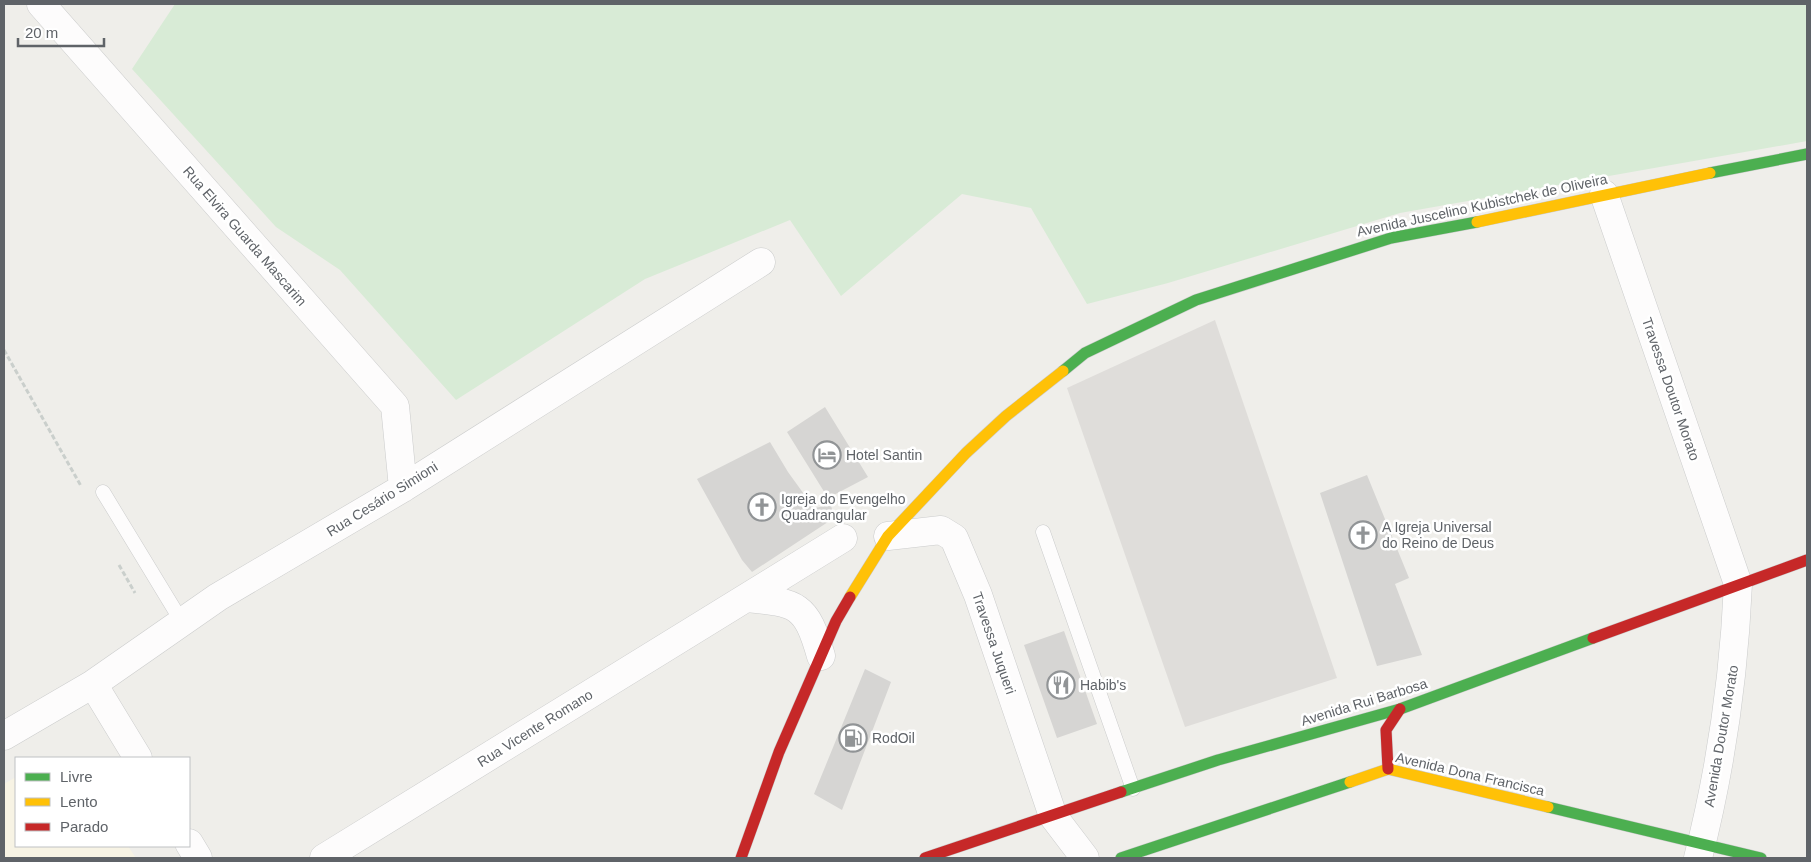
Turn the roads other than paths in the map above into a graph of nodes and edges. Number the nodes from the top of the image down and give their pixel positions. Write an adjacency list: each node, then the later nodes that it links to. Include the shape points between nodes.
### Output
1 (41, 4): 5 (street, Rua Elvira Guarda Mascarim, via 395,406)
2 (1807, 154): 3 (main road, Avenida Juscelino Kubistchek de Oliveira)
3 (1604, 194): 8 (main road, Avenida Juscelino Kubistchek de Oliveira, via 1526,213 1391,238 1338,254 1196,300 1085,353 1006,416 966,453); 11 (street, Travessa Doutor Morato)
4 (761, 262): 5 (street, Rua Cesário Simioni)
5 (403, 488): 13 (street, Rua Cesário Simioni, via 218,597)
6 (103, 492): 13 (lane)
7 (1043, 532): 20 (lane)
8 (888, 536): 14 (main road, Avenida Juscelino Kubistchek de Oliveira, via 836,621); 21 (street, Travessa Juqueri, via 941,530 954,538 978,595)
9 (844, 538): 12 (street, Rua Vicente Romano)
10 (1807, 560): 11 (main road, Avenida Rui Barbosa)
11 (1738, 584): 16 (main road, Avenida Rui Barbosa); 24 (street, Avenida Doutor Morato, via 1736,645 1726,722)
12 (746, 598): 14 (street, via 782,601 806,615); 26 (street, Rua Vicente Romano)
13 (182, 622): 15 (street, Rua Cesário Simioni)
14 (821, 656): 27 (main road, Avenida Juscelino Kubistchek de Oliveira, via 779,752)
15 (93, 684): 17 (street, Rua Cesário Simioni); 18 (street)
16 (1400, 709): 19 (main road, via 1386,730); 20 (main road, Avenida Rui Barbosa, via 1218,760)
17 (4, 736)
18 (137, 757)
19 (1388, 769): 23 (main road, Avenida Dona Francisca); 24 (main road, Avenida Dona Francisca)
20 (1133, 789): 21 (main road, Avenida Rui Barbosa)
21 (1053, 816): 28 (main road, Avenida Rui Barbosa); 29 (street, Travessa Juqueri)
22 (190, 846): 25 (street)
23 (1178, 849): 30 (main road, Avenida Dona Francisca)
24 (1700, 852): 31 (main road, Avenida Dona Francisca)
25 (198, 858)
26 (324, 858)
27 (741, 858)
28 (925, 858)
29 (1085, 858)
30 (1120, 858)
31 (1761, 858)

